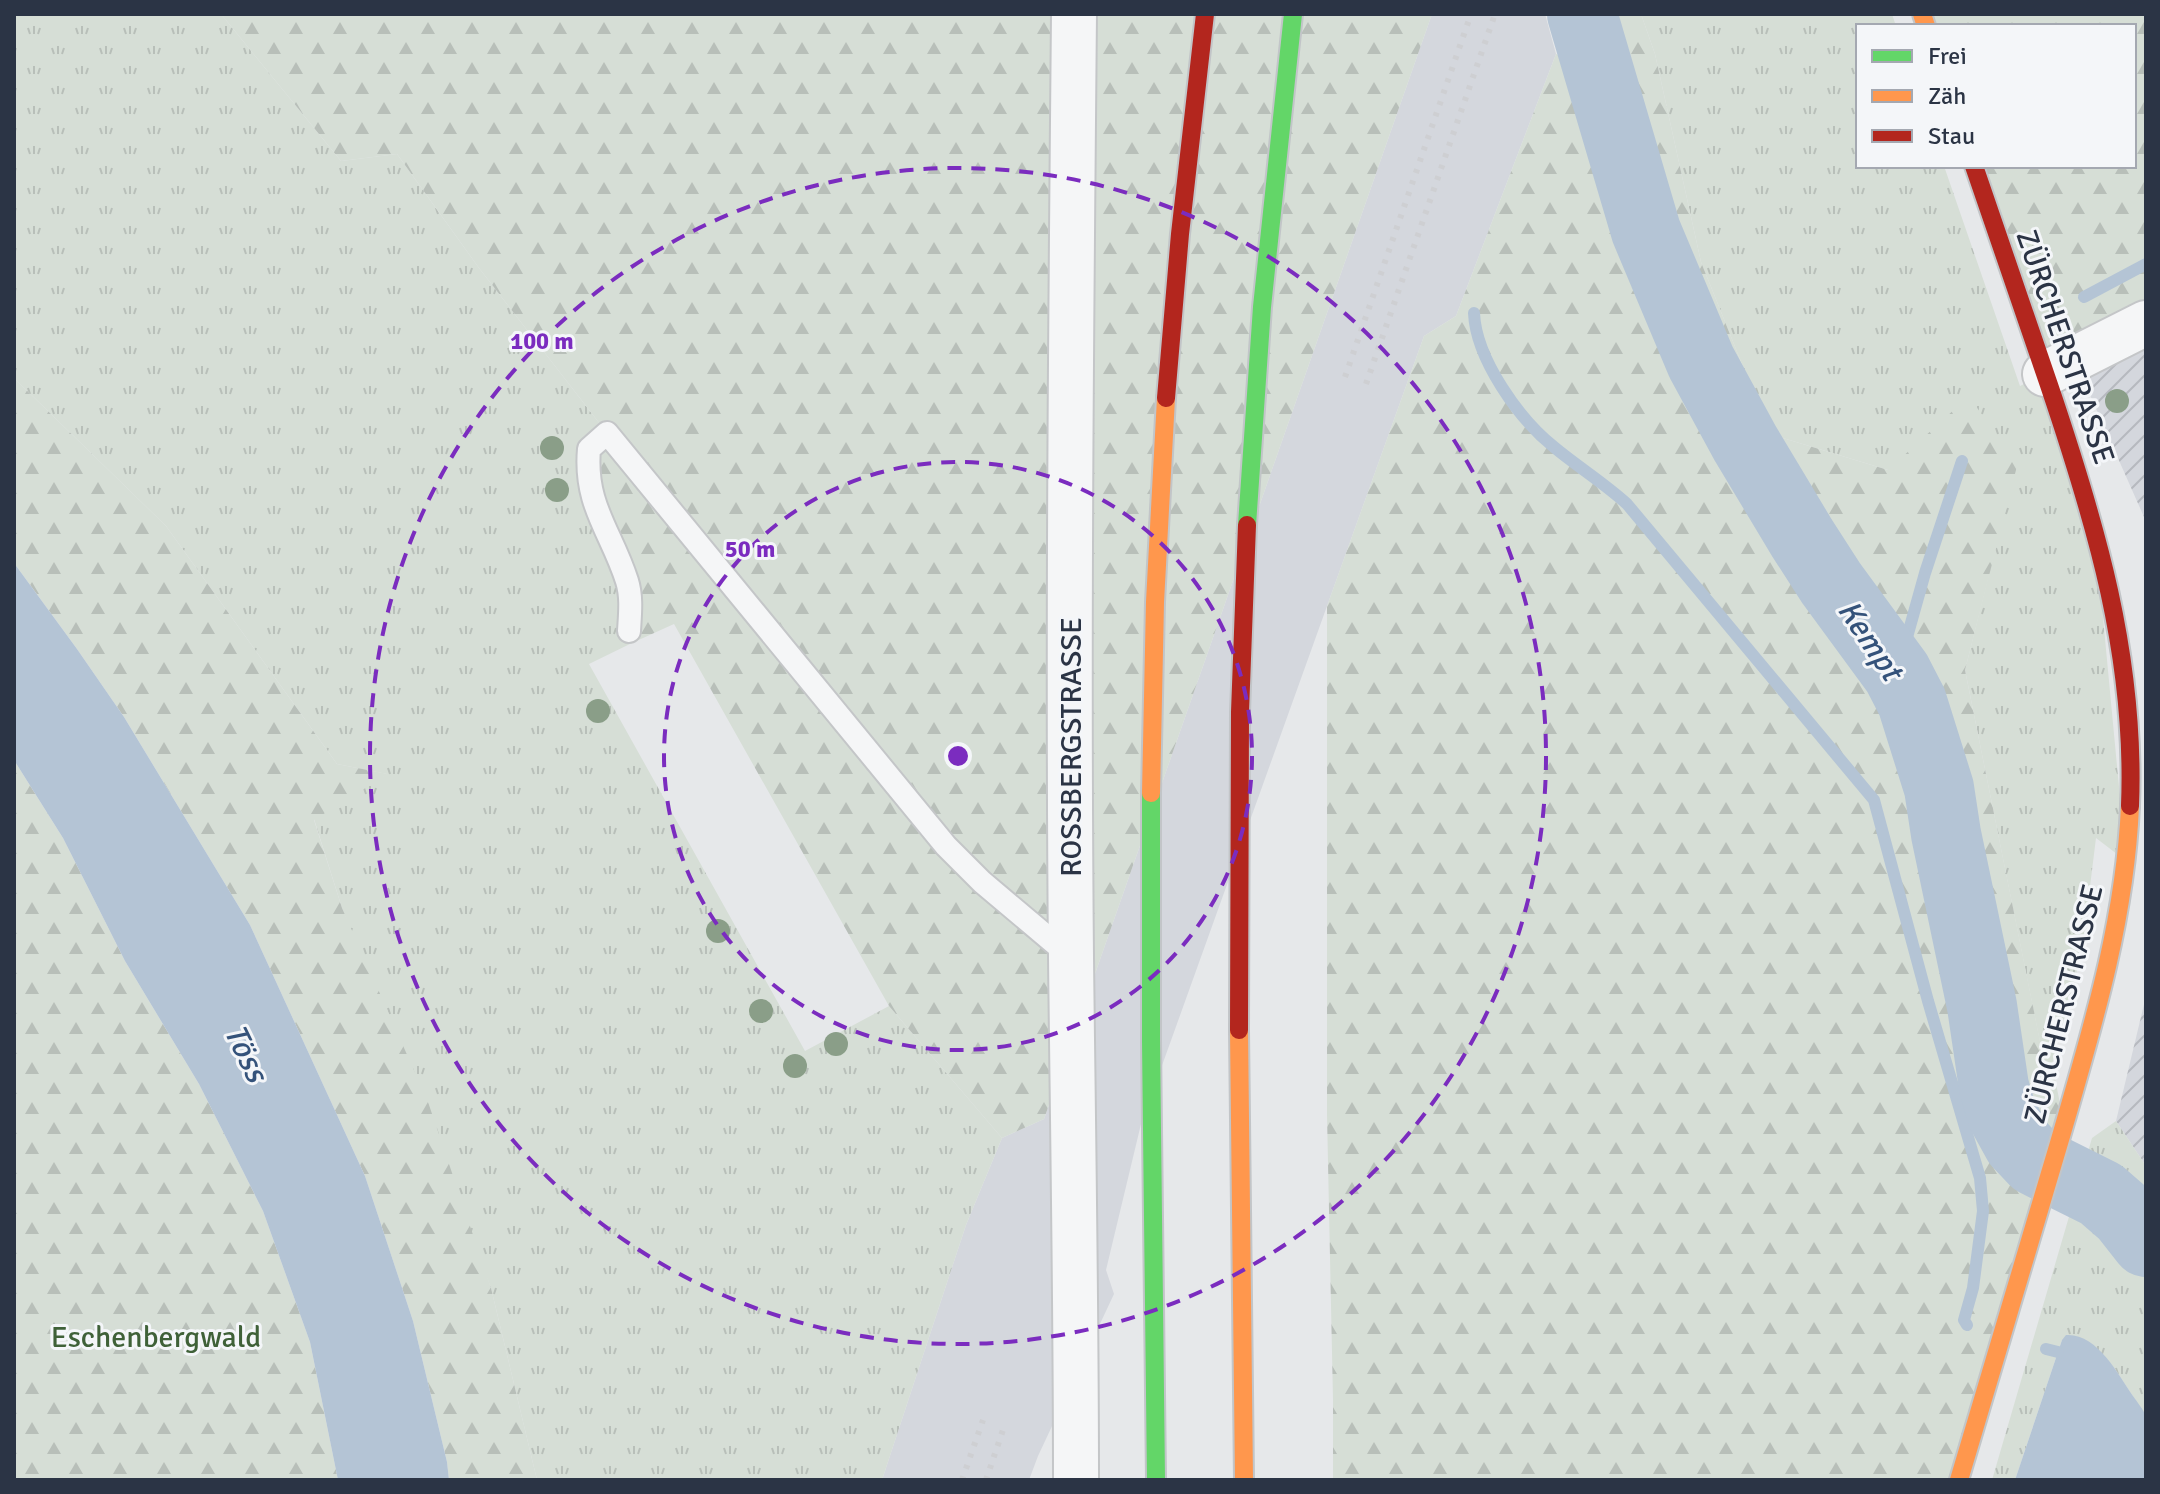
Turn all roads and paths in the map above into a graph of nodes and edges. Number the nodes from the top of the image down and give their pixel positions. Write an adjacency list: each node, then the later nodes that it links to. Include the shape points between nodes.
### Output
1 (1074, 14): 9 (street, ROSSBERGSTRASSE)
2 (1205, 14): 11 (main road, via 1176,281 1155,600 1150,917)
3 (1293, 14): 12 (main road, via 1263,289 1243,603 1238,917)
4 (1975, 168): 6 (main road, ZÜRCHERSTRASSE)
5 (2146, 323): 6 (street)
6 (2045, 374): 8 (main road, ZÜRCHERSTRASSE, via 2094,522 2118,626)
7 (629, 631): 9 (lane, via 627,581 599,518 589,475 589,449 607,433 946,846)
8 (2136, 863): 13 (main road, ZÜRCHERSTRASSE)
9 (1071, 957): 10 (street, ROSSBERGSTRASSE)
10 (1076, 1480)
11 (1156, 1480)
12 (1244, 1480)
13 (1959, 1480)

